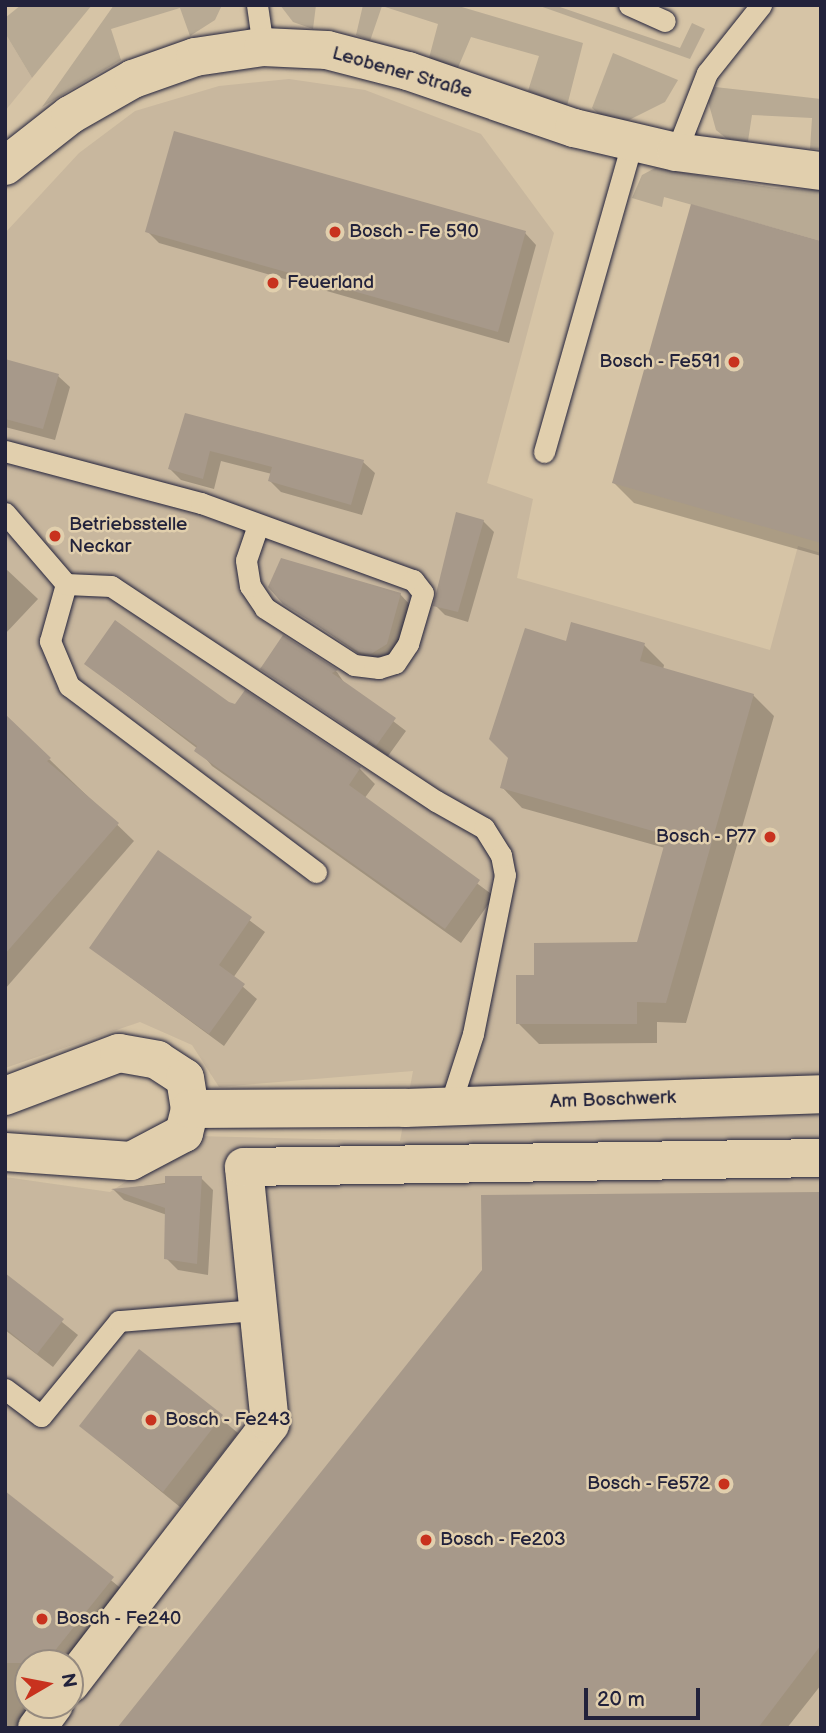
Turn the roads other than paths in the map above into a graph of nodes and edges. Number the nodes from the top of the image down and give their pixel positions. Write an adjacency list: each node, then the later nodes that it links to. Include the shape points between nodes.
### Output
1 (257, 5): 5 (lane)
2 (629, 5): 4 (lane)
3 (761, 5): 7 (lane, via 707,73)
4 (665, 21)
5 (263, 47): 6 (street, Leobener Straße, via 327,50); 8 (street, Leobener Straße, via 195,57 133,79 70,115)
6 (632, 143): 7 (street, Leobener Straße); 11 (lane)
7 (676, 152): 9 (street, Leobener Straße)
8 (5, 166)
9 (821, 171)
10 (5, 451): 13 (lane, via 201,503)
11 (544, 452)
12 (5, 513): 14 (lane)
13 (258, 525): 13 (lane, via 413,580 423,593 408,644 395,663 379,668 354,665 265,608 250,586 246,560)
14 (66, 583): 15 (lane, via 50,641 69,686); 18 (lane, via 111,586 484,828 501,855 504,886 473,1034)
15 (316, 872)
16 (821, 1094): 18 (street, Am Boschwerk)
17 (5, 1096): 19 (street, via 119,1053 157,1060 184,1079)
18 (450, 1105): 19 (street, Am Boschwerk)
19 (190, 1109): 20 (street, via 184,1133 131,1161)
20 (5, 1152)
21 (821, 1158): 22 (street, via 244,1167)
22 (255, 1310): 23 (lane, via 119,1321 41,1416); 24 (street, via 270,1424)
23 (5, 1389)
24 (84, 1666)

